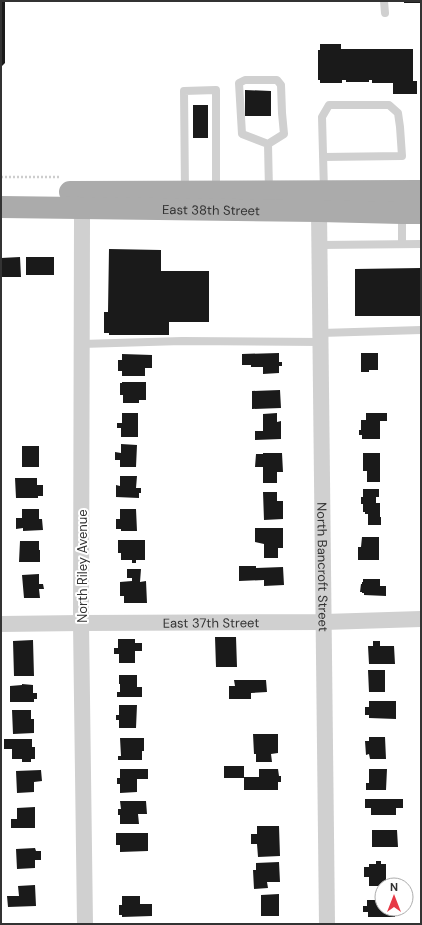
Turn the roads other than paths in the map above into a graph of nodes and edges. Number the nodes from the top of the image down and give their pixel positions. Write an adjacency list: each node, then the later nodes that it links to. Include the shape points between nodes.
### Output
1 (384, 1): 2 (lane)
2 (385, 13)
3 (268, 144): 3 (lane, via 242,134 239,83 245,80 277,80 281,85 284,134); 8 (lane)
4 (323, 157): 4 (lane, via 322,117 329,105 389,105 398,113 402,156); 10 (lane)
5 (421, 191): 10 (main road, East 38th Street)
6 (185, 192): 7 (main road, East 38th Street); 7 (lane, via 184,91 216,90); 9 (main road, East 38th Street)
7 (216, 192): 8 (main road, East 38th Street)
8 (269, 192): 10 (main road, East 38th Street)
9 (1, 193)
10 (322, 201): 12 (main road, East 38th Street); 13 (main road, East 38th Street); 16 (street, North Bancroft Street)
11 (1, 207): 12 (main road, East 38th Street)
12 (81, 208): 19 (street, North Riley Avenue)
13 (412, 213): 14 (lane)
14 (402, 244): 15 (lane); 16 (lane)
15 (421, 244)
16 (320, 245): 18 (street, North Bancroft Street)
17 (421, 330): 18 (lane)
18 (321, 338): 19 (lane); 21 (street, North Bancroft Street)
19 (82, 344): 22 (street, North Riley Avenue)
20 (421, 619): 21 (street, East 37th Street)
21 (324, 622): 22 (street, East 37th Street); 25 (street, North Bancroft Street)
22 (82, 623): 23 (street, East 37th Street); 24 (street, North Riley Avenue)
23 (1, 624)
24 (85, 924)
25 (327, 924)

